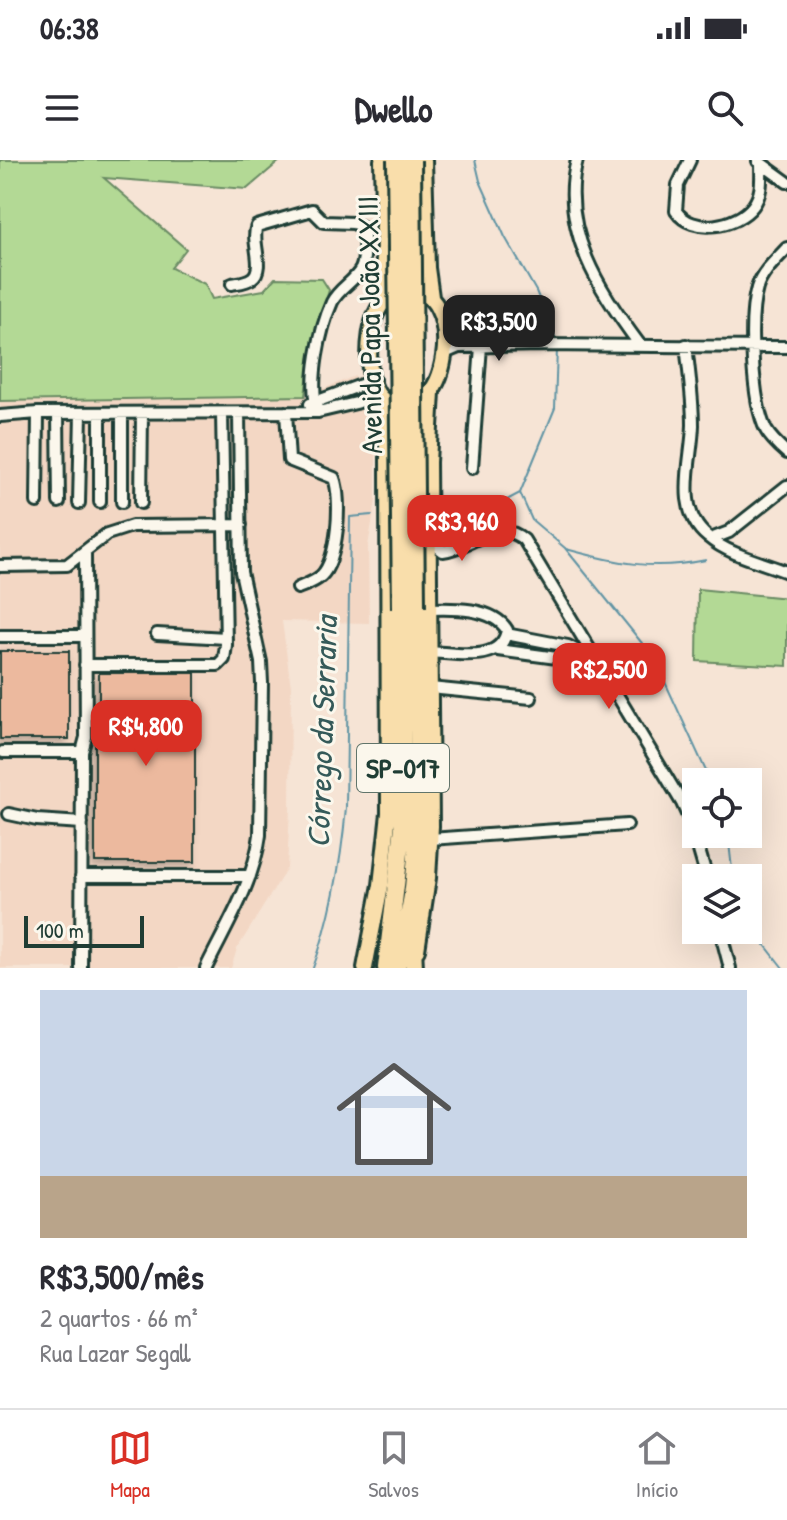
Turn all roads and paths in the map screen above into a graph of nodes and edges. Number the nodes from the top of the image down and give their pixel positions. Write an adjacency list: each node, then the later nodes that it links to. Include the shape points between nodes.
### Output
1 (382, 160): 12 (main road, Avenida Papa João XXIII)
2 (396, 160): 54 (highway, Avenida Papa João XXIII / SP-017, bridge)
3 (412, 160): 54 (highway, Avenida Papa João XXIII / SP-017, bridge)
4 (424, 160): 11 (main road, Avenida Papa João XXIII)
5 (577, 160): 13 (street, via 572,183 575,226 591,268)
6 (690, 160): 7 (street, via 678,185 676,211 688,223 706,226 745,215 760,192)
7 (758, 162): 8 (street)
8 (787, 182)
9 (787, 248): 19 (street, via 757,287)
10 (232, 284): 24 (street, via 255,275 257,226 312,210 324,222 362,227 362,267 329,310 316,366)
11 (431, 297): 12 (main road, via 416,288 401,288); 17 (main road)
12 (381, 304): 21 (main road, via 370,334)
13 (626, 326): 14 (street); 15 (street)
14 (625, 345): 15 (street); 18 (street)
15 (640, 345): 16 (street)
16 (686, 345): 19 (street); 48 (street, via 693,425 689,503 697,525)
17 (445, 346): 18 (street); 22 (main road)
18 (481, 346): 36 (street)
19 (753, 346): 20 (street); 35 (street, via 766,431)
20 (787, 347)
21 (372, 381): 23 (main road); 24 (street)
22 (432, 392): 23 (main road, via 404,405); 47 (main road, Avenida Papa João XXIII)
23 (381, 398): 24 (street); 78 (main road, Avenida Papa João XXIII, via 388,457 389,813)
24 (316, 406): 25 (street)
25 (286, 412): 33 (street); 53 (street, via 289,460 334,478 338,489 332,556 322,576)
26 (38, 413): 27 (street); 34 (street); 38 (street)
27 (58, 413): 28 (street); 39 (street)
28 (81, 413): 29 (street); 42 (street)
29 (100, 413): 30 (street); 40 (street)
30 (122, 413): 31 (street); 41 (street)
31 (142, 413): 32 (street); 43 (street)
32 (222, 413): 33 (street); 44 (street)
33 (239, 413): 45 (street)
34 (0, 416)
35 (787, 453)
36 (472, 468)
37 (787, 486): 46 (street)
38 (37, 502)
39 (59, 502)
40 (100, 502)
41 (122, 502)
42 (79, 503)
43 (141, 503)
44 (223, 525): 45 (street); 50 (street, via 120,528); 59 (street)
45 (241, 525): 73 (street, via 241,572 262,683 260,835)
46 (729, 532): 48 (street); 49 (street)
47 (428, 539): 54 (main road, Avenida Papa João XXIII); 71 (street, via 443,551 504,531 524,540 682,803)
48 (711, 539): 49 (street)
49 (733, 551): 52 (street)
50 (85, 553): 51 (street, via 67,565); 58 (street)
51 (0, 566)
52 (787, 572)
53 (298, 588)
54 (415, 609): 56 (street, via 488,615 502,623); 61 (main road, Avenida Papa João XXIII); 74 (highway, Avenida Papa João XXIII / SP-017); 79 (highway, Avenida Papa João XXIII / SP-017, via 403,827 393,927)
55 (157, 634): 59 (street)
56 (506, 634): 60 (street); 60 (street, via 568,646 579,652 579,661)
57 (0, 636): 58 (street)
58 (84, 636): 62 (street)
59 (226, 638): 62 (street, via 224,659 218,665)
60 (498, 650): 61 (street)
61 (429, 652): 63 (main road, Avenida Papa João XXIII)
62 (85, 665): 66 (street)
63 (430, 688): 64 (street); 70 (main road, Avenida Papa João XXIII)
64 (531, 698)
65 (3, 752): 66 (street)
66 (82, 752): 68 (street)
67 (9, 814): 68 (street)
68 (82, 823): 72 (street)
69 (627, 825): 70 (street)
70 (430, 839): 81 (main road, Avenida Papa João XXIII)
71 (703, 864)
72 (81, 876): 73 (street); 76 (street)
73 (250, 876): 77 (street)
74 (412, 896): 80 (highway, Avenida Papa João XXIII / SP-017); 81 (highway)
75 (724, 944): 82 (street)
76 (81, 968)
77 (206, 968)
78 (365, 968)
79 (383, 968)
80 (397, 968)
81 (414, 968)
82 (730, 968)

